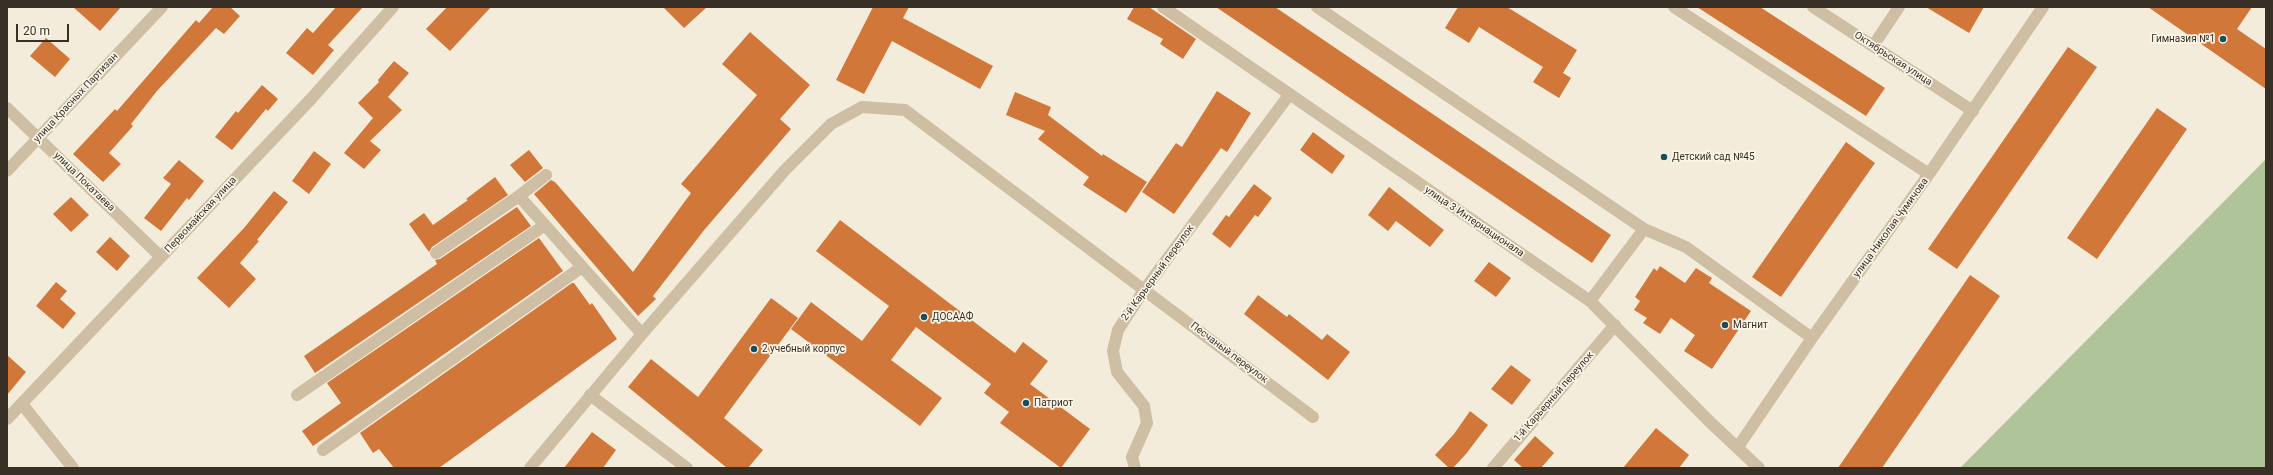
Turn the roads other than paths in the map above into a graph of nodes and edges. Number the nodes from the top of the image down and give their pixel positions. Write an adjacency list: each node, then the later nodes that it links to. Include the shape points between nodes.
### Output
1 (162, 7): 13 (street, улица Красных Партизан)
2 (393, 7): 21 (street, Первомайская улица, via 310,100)
3 (1163, 7): 10 (street, улица 3 Интернационала)
4 (1316, 7): 19 (street)
5 (1674, 7): 15 (street)
6 (1813, 7): 9 (street, Октябрьская улица)
7 (1899, 7): 9 (street)
8 (2043, 7): 12 (street, улица Николая Чумичова)
9 (1873, 46): 12 (street, Октябрьская улица)
10 (1289, 95): 23 (street, 2-й Карьерный переулок); 24 (street, улица 3 Интернационала)
11 (7, 108): 13 (street, улица Покатаева)
12 (1973, 111): 15 (street, улица Николая Чумичова)
13 (38, 138): 14 (street, улица Красных Партизан); 21 (street, улица Покатаева)
14 (7, 170)
15 (1930, 174): 27 (street, улица Николая Чумичова)
16 (546, 175): 17 (street)
17 (519, 196): 18 (street); 20 (street)
18 (544, 225): 22 (street); 28 (street)
19 (1644, 229): 24 (street); 27 (street, via 1686,247)
20 (436, 253)
21 (161, 257): 30 (street, Первомайская улица)
22 (582, 267): 26 (street); 34 (street)
23 (1144, 290): 26 (street, Песчаный переулок, via 905,110 862,107 831,124 785,170); 31 (street, Песчаный переулок); 38 (street, 2-й Карьерный переулок, via 1118,330 1113,351 1118,372 1144,406 1147,423 1132,457)
24 (1590, 300): 25 (street, улица 3 Интернационала)
25 (1616, 326): 33 (street, улица 3 Интернационала); 39 (street, 1-й Карьерный переулок)
26 (642, 334): 29 (street, Песчаный переулок)
27 (1812, 338): 33 (street, улица Николая Чумичова)
28 (297, 395)
29 (590, 395): 36 (street, Песчаный переулок); 37 (street)
30 (22, 404): 32 (street, Первомайская улица); 35 (street)
31 (1313, 417)
32 (7, 419)
33 (1738, 447): 40 (street, улица 3 Интернационала)
34 (323, 450)
35 (73, 468)
36 (530, 468)
37 (686, 468)
38 (1135, 468)
39 (1493, 468)
40 (1759, 468)

